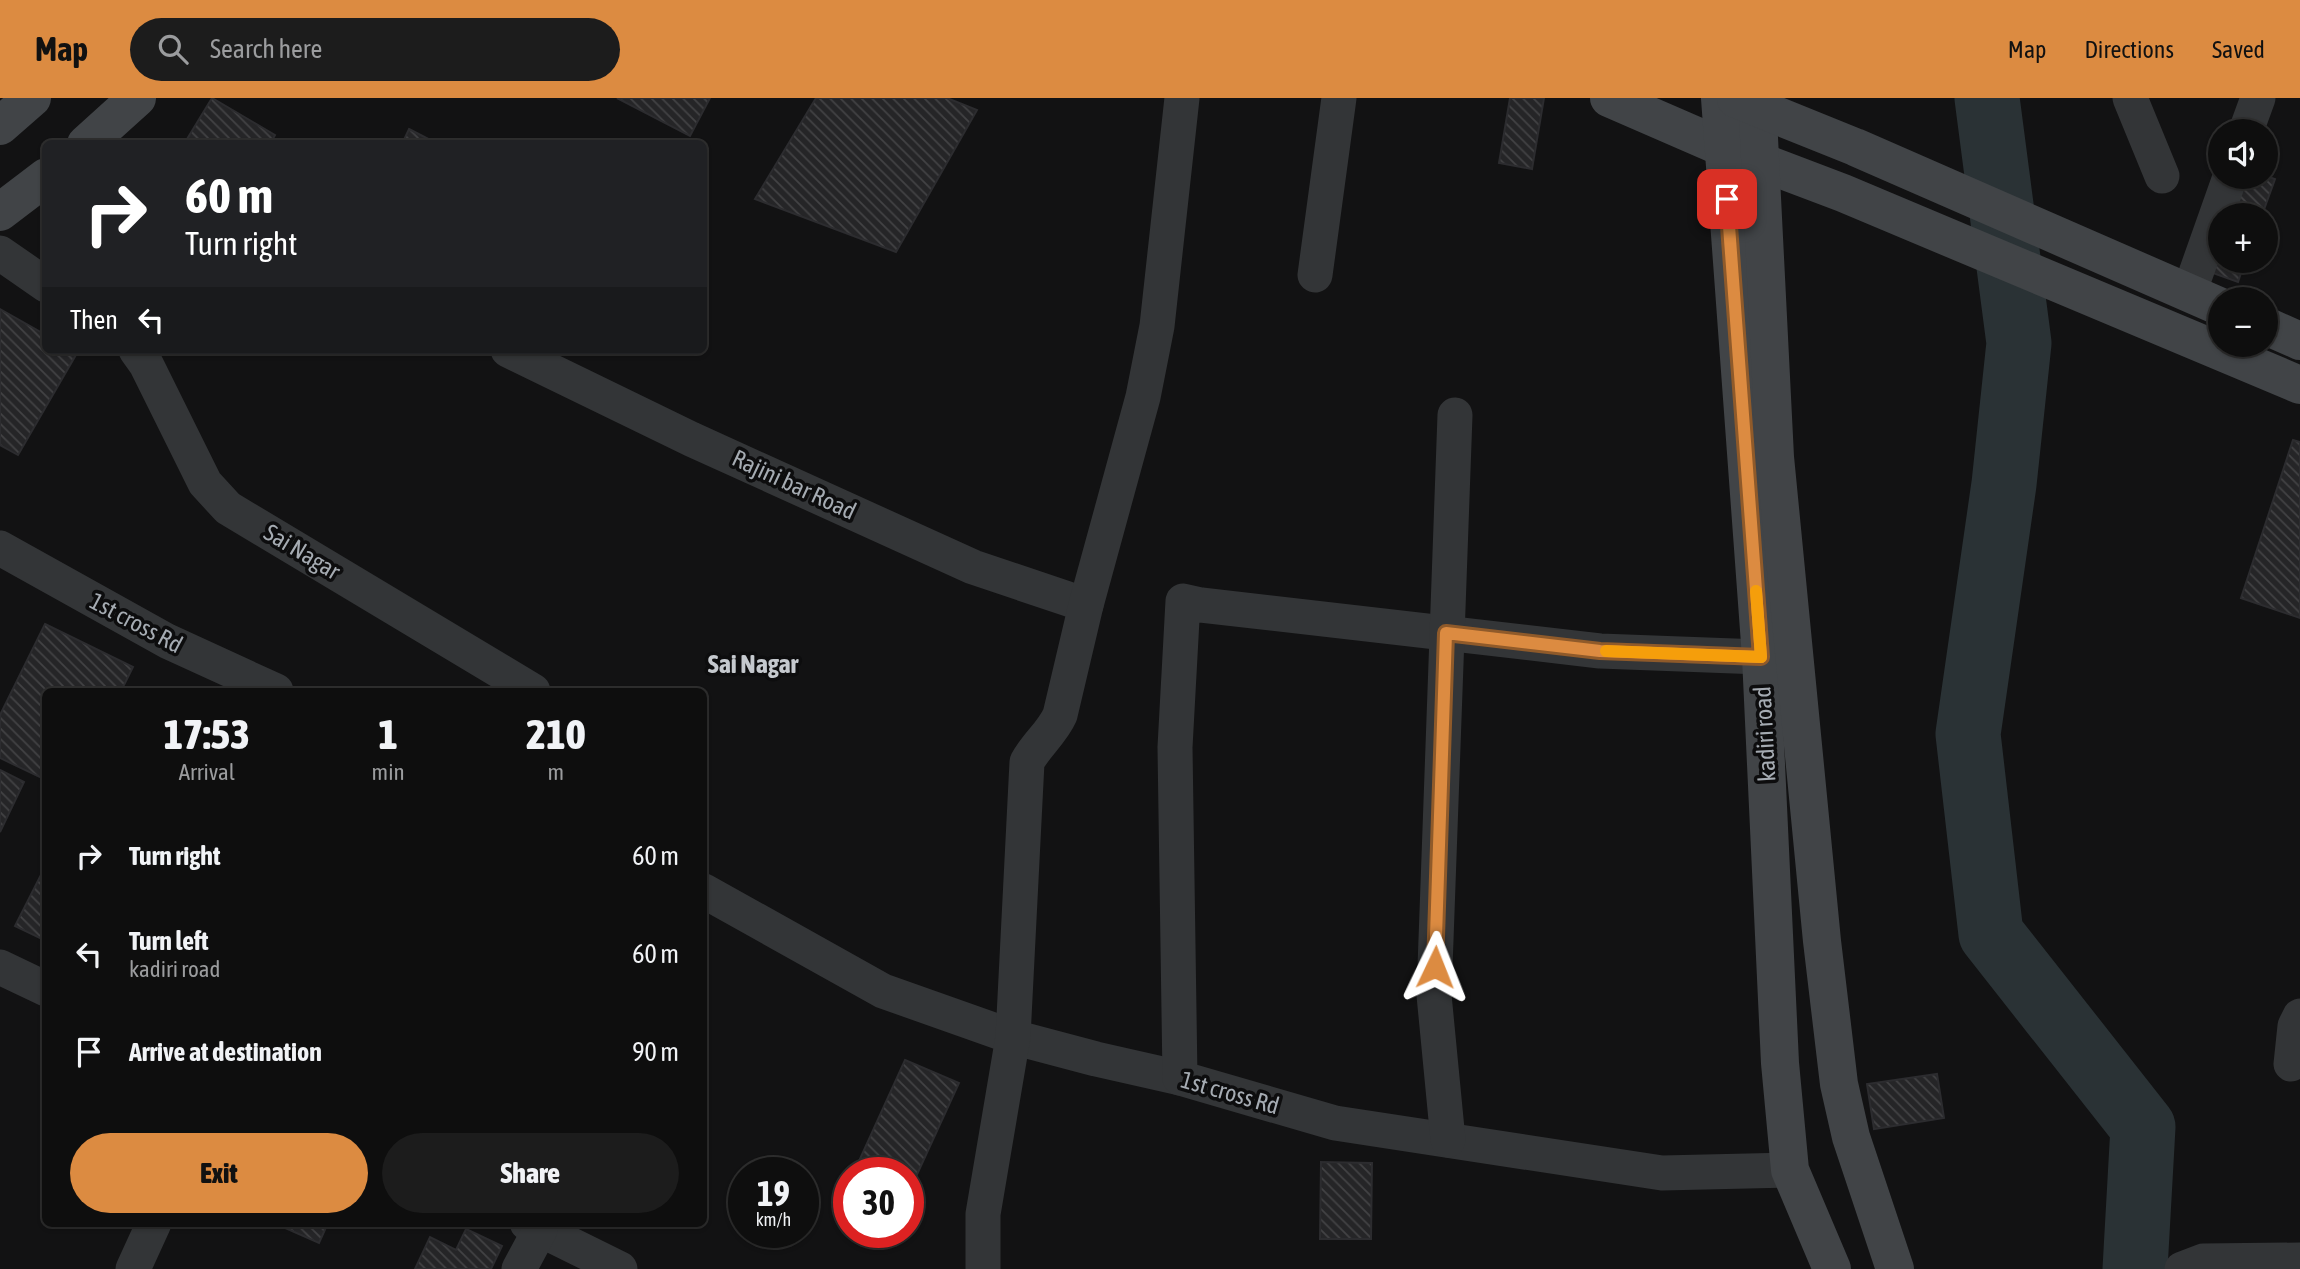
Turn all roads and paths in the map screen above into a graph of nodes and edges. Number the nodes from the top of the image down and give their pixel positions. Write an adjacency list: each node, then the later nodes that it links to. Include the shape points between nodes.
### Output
1 (32, 98): 11 (main road)
2 (137, 98): 12 (main road)
3 (1182, 98): 29 (street, via 1157,326 1129,454)
4 (1339, 98): 19 (street)
5 (1609, 98): 13 (main road)
6 (1720, 98): 13 (main road, kadiri road)
7 (2130, 98): 14 (street)
8 (2258, 98): 10 (street)
9 (1749, 101): 13 (main road, kadiri road); 21 (main road)
10 (2250, 119)
11 (0, 126)
12 (90, 140)
13 (1741, 154): 26 (main road); 31 (main road, kadiri road); 51 (main road, kadiri road, via 1839,1084 1851,1137)
14 (2162, 176)
15 (42, 180): 17 (main road)
16 (2228, 189): 21 (street)
17 (0, 212)
18 (0, 253): 20 (street)
19 (1315, 275)
20 (42, 282)
21 (2205, 300)
22 (2278, 331): 23 (main road)
23 (2300, 341)
24 (139, 354): 33 (street, Sai Nagar, via 205,483 228,508)
25 (516, 354): 29 (street, Rajini bar Road, via 973,568)
26 (2300, 385)
27 (1455, 415): 30 (street)
28 (0, 548): 32 (street, 1st cross Rd, via 167,641)
29 (1086, 605): 38 (street, via 1060,715 1027,762)
30 (1446, 633): 31 (street, via 1600,651); 40 (street, via 1183,601 1175,747); 41 (street, via 1434,995)
31 (1761, 657): 42 (main road, kadiri road, via 1780,1063)
32 (269, 688)
33 (528, 688)
34 (707, 893): 38 (street, 1st cross Rd, via 883,990)
35 (0, 967): 36 (street)
36 (42, 987)
37 (2300, 1016): 39 (street)
38 (1013, 1037): 40 (street, 1st cross Rd); 49 (street, via 983,1214)
39 (2291, 1064)
40 (1180, 1078): 41 (street, 1st cross Rd, via 1335,1124)
41 (1448, 1140): 42 (street, 1st cross Rd, via 1662,1173)
42 (1790, 1170): 50 (main road, kadiri road)
43 (153, 1227): 46 (street)
44 (534, 1227): 47 (street); 48 (street)
45 (2300, 1260): 52 (street, via 2203,1261)
46 (133, 1269)
47 (519, 1269)
48 (620, 1269)
49 (983, 1269)
50 (1832, 1269)
51 (1895, 1269)
52 (2182, 1269)

